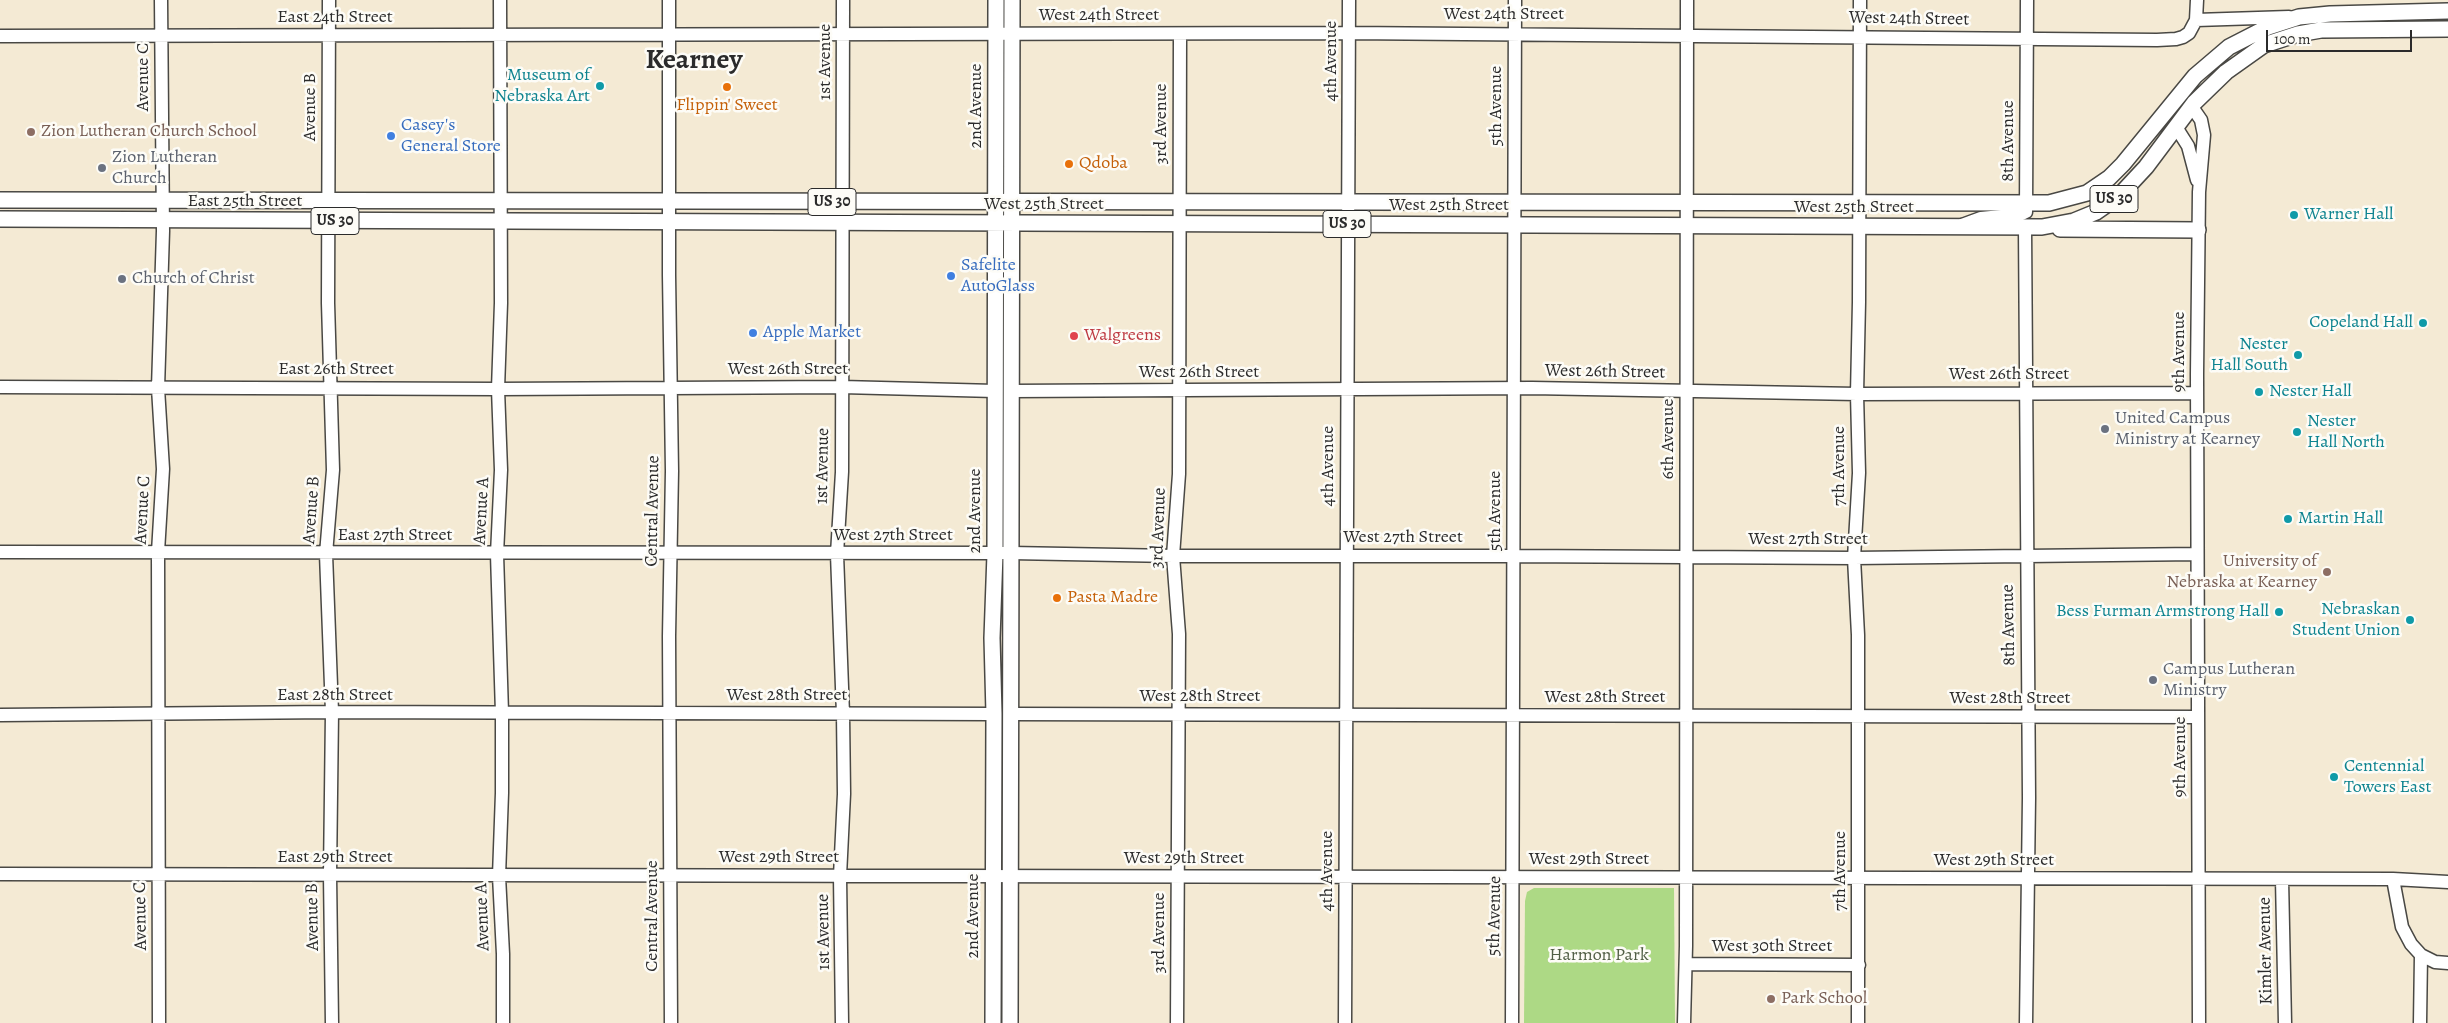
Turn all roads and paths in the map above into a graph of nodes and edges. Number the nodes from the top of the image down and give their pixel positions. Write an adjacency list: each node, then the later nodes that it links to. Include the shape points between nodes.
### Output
1 (161, 0): 26 (street, Avenue C)
2 (329, 0): 27 (street, Avenue B)
3 (500, 0): 28 (street, Avenue A)
4 (669, 0): 29 (street, Central Avenue)
5 (843, 0): 21 (street, 1st Avenue)
6 (996, 0): 22 (main road, 2nd Avenue)
7 (1012, 0): 23 (main road, 2nd Avenue)
8 (1349, 0): 18 (street, 4th Avenue)
9 (1515, 0): 20 (street, 5th Avenue)
10 (1687, 0): 24 (street, 6th Avenue)
11 (1860, 0): 30 (street, 7th Avenue)
12 (2027, 0): 31 (street, 8th Avenue)
13 (2197, 0): 16 (street)
14 (2448, 10): 15 (main road, US 30)
15 (2299, 16): 16 (street); 32 (main road, US 30, via 2268,26 2229,47 2195,76)
16 (2196, 20): 31 (street, West 24th Street, via 2189,33 2176,39)
17 (2448, 29): 33 (main road, US 30, via 2321,30 2298,34 2249,54)
18 (1349, 33): 19 (street, West 24th Street); 20 (street, West 24th Street); 45 (street, 4th Avenue)
19 (1180, 34): 23 (street, West 24th Street); 44 (street, 3rd Avenue)
20 (1515, 34): 24 (street, West 24th Street); 46 (street, 5th Avenue)
21 (844, 35): 22 (street, West 24th Street); 29 (street, West 24th Street); 41 (street, 1st Avenue)
22 (996, 35): 23 (street, West 24th Street); 42 (main road, 2nd Avenue)
23 (1012, 35): 43 (main road, 2nd Avenue)
24 (1687, 35): 30 (street, West 24th Street); 47 (street, 6th Avenue)
25 (0, 36): 26 (street, East 24th Street)
26 (161, 36): 27 (street, East 24th Street); 37 (street, Avenue C)
27 (329, 36): 28 (street, East 24th Street); 38 (street, Avenue B)
28 (500, 36): 29 (street, East 24th Street); 39 (street, Avenue A)
29 (669, 36): 40 (street, Central Avenue)
30 (1860, 36): 31 (street, West 24th Street); 48 (street, 7th Avenue)
31 (2026, 39): 49 (street, 8th Avenue)
32 (2183, 92): 34 (main road, via 2174,110); 49 (main road, West 25th Street / US 30, via 2109,178 2087,192 2049,204)
33 (2192, 107): 34 (main road, US 30); 35 (street, 9th Avenue, via 2204,135)
34 (2176, 127): 35 (street, 9th Avenue, via 2188,146); 64 (main road, West 25th Street / US 30, via 2119,196 2096,212 2074,221)
35 (2198, 192): 66 (street, 9th Avenue)
36 (0, 200): 37 (main road, East 25th Street / US 30)
37 (163, 201): 38 (main road, East 25th Street / US 30); 51 (street, Avenue C)
38 (329, 202): 39 (main road, East 25th Street / US 30); 52 (street, Avenue B)
39 (501, 202): 40 (main road, East 25th Street / US 30); 53 (street, Avenue A)
40 (669, 202): 41 (main road, West 25th Street / US 30); 54 (street, Central Avenue)
41 (842, 202): 42 (main road, West 25th Street / US 30); 55 (street, 1st Avenue)
42 (995, 203): 43 (main road, West 25th Street / US 30); 56 (main road, 2nd Avenue)
43 (1012, 203): 44 (main road, West 25th Street / US 30); 57 (main road, 2nd Avenue)
44 (1179, 203): 45 (main road, West 25th Street / US 30); 58 (street, 3rd Avenue)
45 (1348, 203): 46 (main road, West 25th Street / US 30); 59 (street, 4th Avenue)
46 (1515, 203): 47 (main road, West 25th Street / US 30); 60 (street, 5th Avenue)
47 (1686, 203): 48 (main road, West 25th Street / US 30); 61 (street, 6th Avenue)
48 (1860, 204): 49 (main road, West 25th Street / US 30); 62 (street, 7th Avenue)
49 (2026, 204): 63 (street, 8th Avenue, via 2026,212 2022,214 1980,218)
50 (0, 220): 51 (main road, East 25th Street / US 30)
51 (163, 220): 52 (main road, East 25th Street / US 30); 69 (street, Avenue C)
52 (329, 221): 53 (main road, East 25th Street / US 30); 70 (street, Avenue B)
53 (501, 221): 54 (main road, East 25th Street / US 30); 72 (street, Avenue A)
54 (669, 221): 55 (main road, West 25th Street / US 30); 73 (street, Central Avenue)
55 (842, 222): 56 (main road, West 25th Street / US 30); 68 (street, 1st Avenue)
56 (995, 223): 57 (main road, West 25th Street / US 30); 76 (main road, 2nd Avenue)
57 (1012, 223): 58 (main road, West 25th Street / US 30); 77 (main road, 2nd Avenue)
58 (1179, 224): 59 (main road, West 25th Street / US 30); 75 (street, 3rd Avenue)
59 (1348, 224): 60 (main road, West 25th Street / US 30); 74 (street, 4th Avenue)
60 (1514, 225): 61 (main road, West 25th Street / US 30); 71 (street, 5th Avenue)
61 (1686, 226): 62 (main road, West 25th Street / US 30); 78 (street, 6th Avenue)
62 (1860, 226): 63 (main road, West 25th Street / US 30); 81 (street, 7th Avenue)
63 (1959, 226): 65 (main road, West 25th Street / US 30)
64 (2042, 226): 65 (main road, West 25th Street / US 30); 66 (main road, via 2076,230)
65 (2025, 227): 79 (street, 8th Avenue)
66 (2198, 230): 80 (street, 9th Avenue)
67 (0, 387): 69 (street, East 26th Street)
68 (842, 387): 73 (street, West 26th Street); 76 (street, West 26th Street); 88 (street, 1st Avenue, via 842,472)
69 (158, 388): 70 (street, East 26th Street); 83 (street, Avenue C, via 163,470)
70 (329, 388): 72 (street, East 26th Street); 86 (street, Avenue B, via 333,470)
71 (1514, 388): 74 (street, West 26th Street); 78 (street, West 26th Street); 93 (street, 5th Avenue)
72 (498, 389): 73 (street, East 26th Street); 87 (street, Avenue A, via 502,470)
73 (671, 389): 84 (street, Central Avenue)
74 (1347, 389): 75 (street, West 26th Street); 92 (street, 4th Avenue)
75 (1179, 390): 77 (street, West 26th Street); 91 (street, 3rd Avenue, via 1179,474)
76 (995, 391): 89 (main road, 2nd Avenue)
77 (1012, 391): 85 (main road, 2nd Avenue)
78 (1686, 391): 81 (street, West 26th Street); 95 (street, 6th Avenue)
79 (2026, 392): 80 (street, West 26th Street); 81 (street, West 26th Street); 94 (street, 8th Avenue)
80 (2197, 393): 90 (street, 9th Avenue)
81 (1857, 394): 96 (street, 7th Avenue, via 1859,473)
82 (0, 552): 83 (street, East 27th Street)
83 (158, 552): 86 (street, East 27th Street); 108 (street, Avenue C)
84 (669, 553): 87 (street, East 27th Street); 88 (street, West 27th Street); 99 (street, Central Avenue)
85 (1011, 553): 89 (street, West 27th Street); 91 (street, West 27th Street); 102 (main road, 2nd Avenue)
86 (326, 554): 87 (street, East 27th Street); 97 (street, Avenue B)
87 (497, 554): 98 (street, Avenue A)
88 (837, 554): 89 (street, West 27th Street); 100 (street, 1st Avenue)
89 (994, 554): 101 (main road, 2nd Avenue)
90 (2197, 554): 94 (street, West 27th Street); 111 (street, 9th Avenue)
91 (1173, 556): 92 (street, West 27th Street); 103 (street, 3rd Avenue, via 1179,634)
92 (1346, 556): 93 (street, West 27th Street); 105 (street, 4th Avenue)
93 (1514, 556): 95 (street, West 27th Street); 106 (street, 5th Avenue)
94 (2026, 556): 96 (street, West 27th Street); 110 (street, 8th Avenue)
95 (1686, 557): 96 (street, West 27th Street); 107 (street, 6th Avenue)
96 (1854, 558): 109 (street, 7th Avenue)
97 (332, 712): 98 (street, East 28th Street); 108 (street, East 28th Street); 114 (street, Avenue B)
98 (502, 713): 99 (street, East 28th Street); 115 (street, Avenue A)
99 (671, 713): 100 (street, West 28th Street); 116 (street, Central Avenue)
100 (843, 714): 101 (street, West 28th Street); 117 (street, 1st Avenue)
101 (994, 714): 118 (main road, 2nd Avenue)
102 (1011, 714): 103 (street, West 28th Street); 119 (main road, 2nd Avenue)
103 (1178, 714): 105 (street, West 28th Street); 120 (street, 3rd Avenue)
104 (0, 715): 108 (street, East 28th Street)
105 (1346, 715): 106 (street, West 28th Street); 121 (street, 4th Avenue)
106 (1513, 715): 107 (street, West 28th Street); 122 (street, 5th Avenue)
107 (1686, 715): 109 (street, West 28th Street); 123 (street, 6th Avenue)
108 (158, 716): 113 (street, Avenue C)
109 (1858, 716): 110 (street, West 28th Street); 124 (street, 7th Avenue)
110 (2028, 716): 111 (street, West 28th Street); 125 (street, 8th Avenue)
111 (2198, 717): 126 (street, 9th Avenue)
112 (0, 874): 113 (street, East 29th Street)
113 (158, 874): 114 (street, East 29th Street); 134 (street, Avenue C)
114 (330, 876): 115 (street, East 29th Street); 135 (street, Avenue B)
115 (499, 876): 116 (street, East 29th Street); 136 (street, Avenue A)
116 (670, 876): 117 (street, West 29th Street); 137 (street, Central Avenue)
117 (840, 876): 118 (street, West 29th Street); 138 (street, 1st Avenue)
118 (993, 876): 119 (street, West 29th Street); 139 (main road, 2nd Avenue)
119 (1011, 876): 120 (street, West 29th Street); 140 (main road, 2nd Avenue)
120 (1178, 877): 121 (street, West 29th Street); 141 (street, 3rd Avenue)
121 (1346, 877): 122 (street, West 29th Street); 142 (street, 4th Avenue)
122 (1514, 878): 123 (street, West 29th Street); 143 (street, 5th Avenue)
123 (1685, 878): 124 (street, West 29th Street); 132 (street, 6th Avenue)
124 (1858, 878): 125 (street, West 29th Street); 133 (street, 7th Avenue)
125 (2028, 878): 126 (street, West 29th Street); 146 (street, 8th Avenue)
126 (2198, 878): 127 (street, West 29th Street); 147 (street, 9th Avenue)
127 (2282, 879): 128 (street, West 29th Street); 148 (street, Kimler Avenue)
128 (2393, 879): 129 (street, West 29th Street); 130 (street, via 2402,927)
129 (2448, 882)
130 (2421, 955): 131 (street, via 2435,962); 149 (street)
131 (2448, 962)
132 (1686, 964): 133 (street, West 30th Street); 144 (street, 6th Avenue)
133 (1859, 965): 145 (street, 7th Avenue)
134 (159, 1023)
135 (332, 1023)
136 (503, 1023)
137 (671, 1023)
138 (842, 1023)
139 (993, 1023)
140 (1010, 1023)
141 (1177, 1023)
142 (1346, 1023)
143 (1512, 1023)
144 (1684, 1023)
145 (1858, 1023)
146 (2026, 1023)
147 (2198, 1023)
148 (2285, 1023)
149 (2420, 1023)

